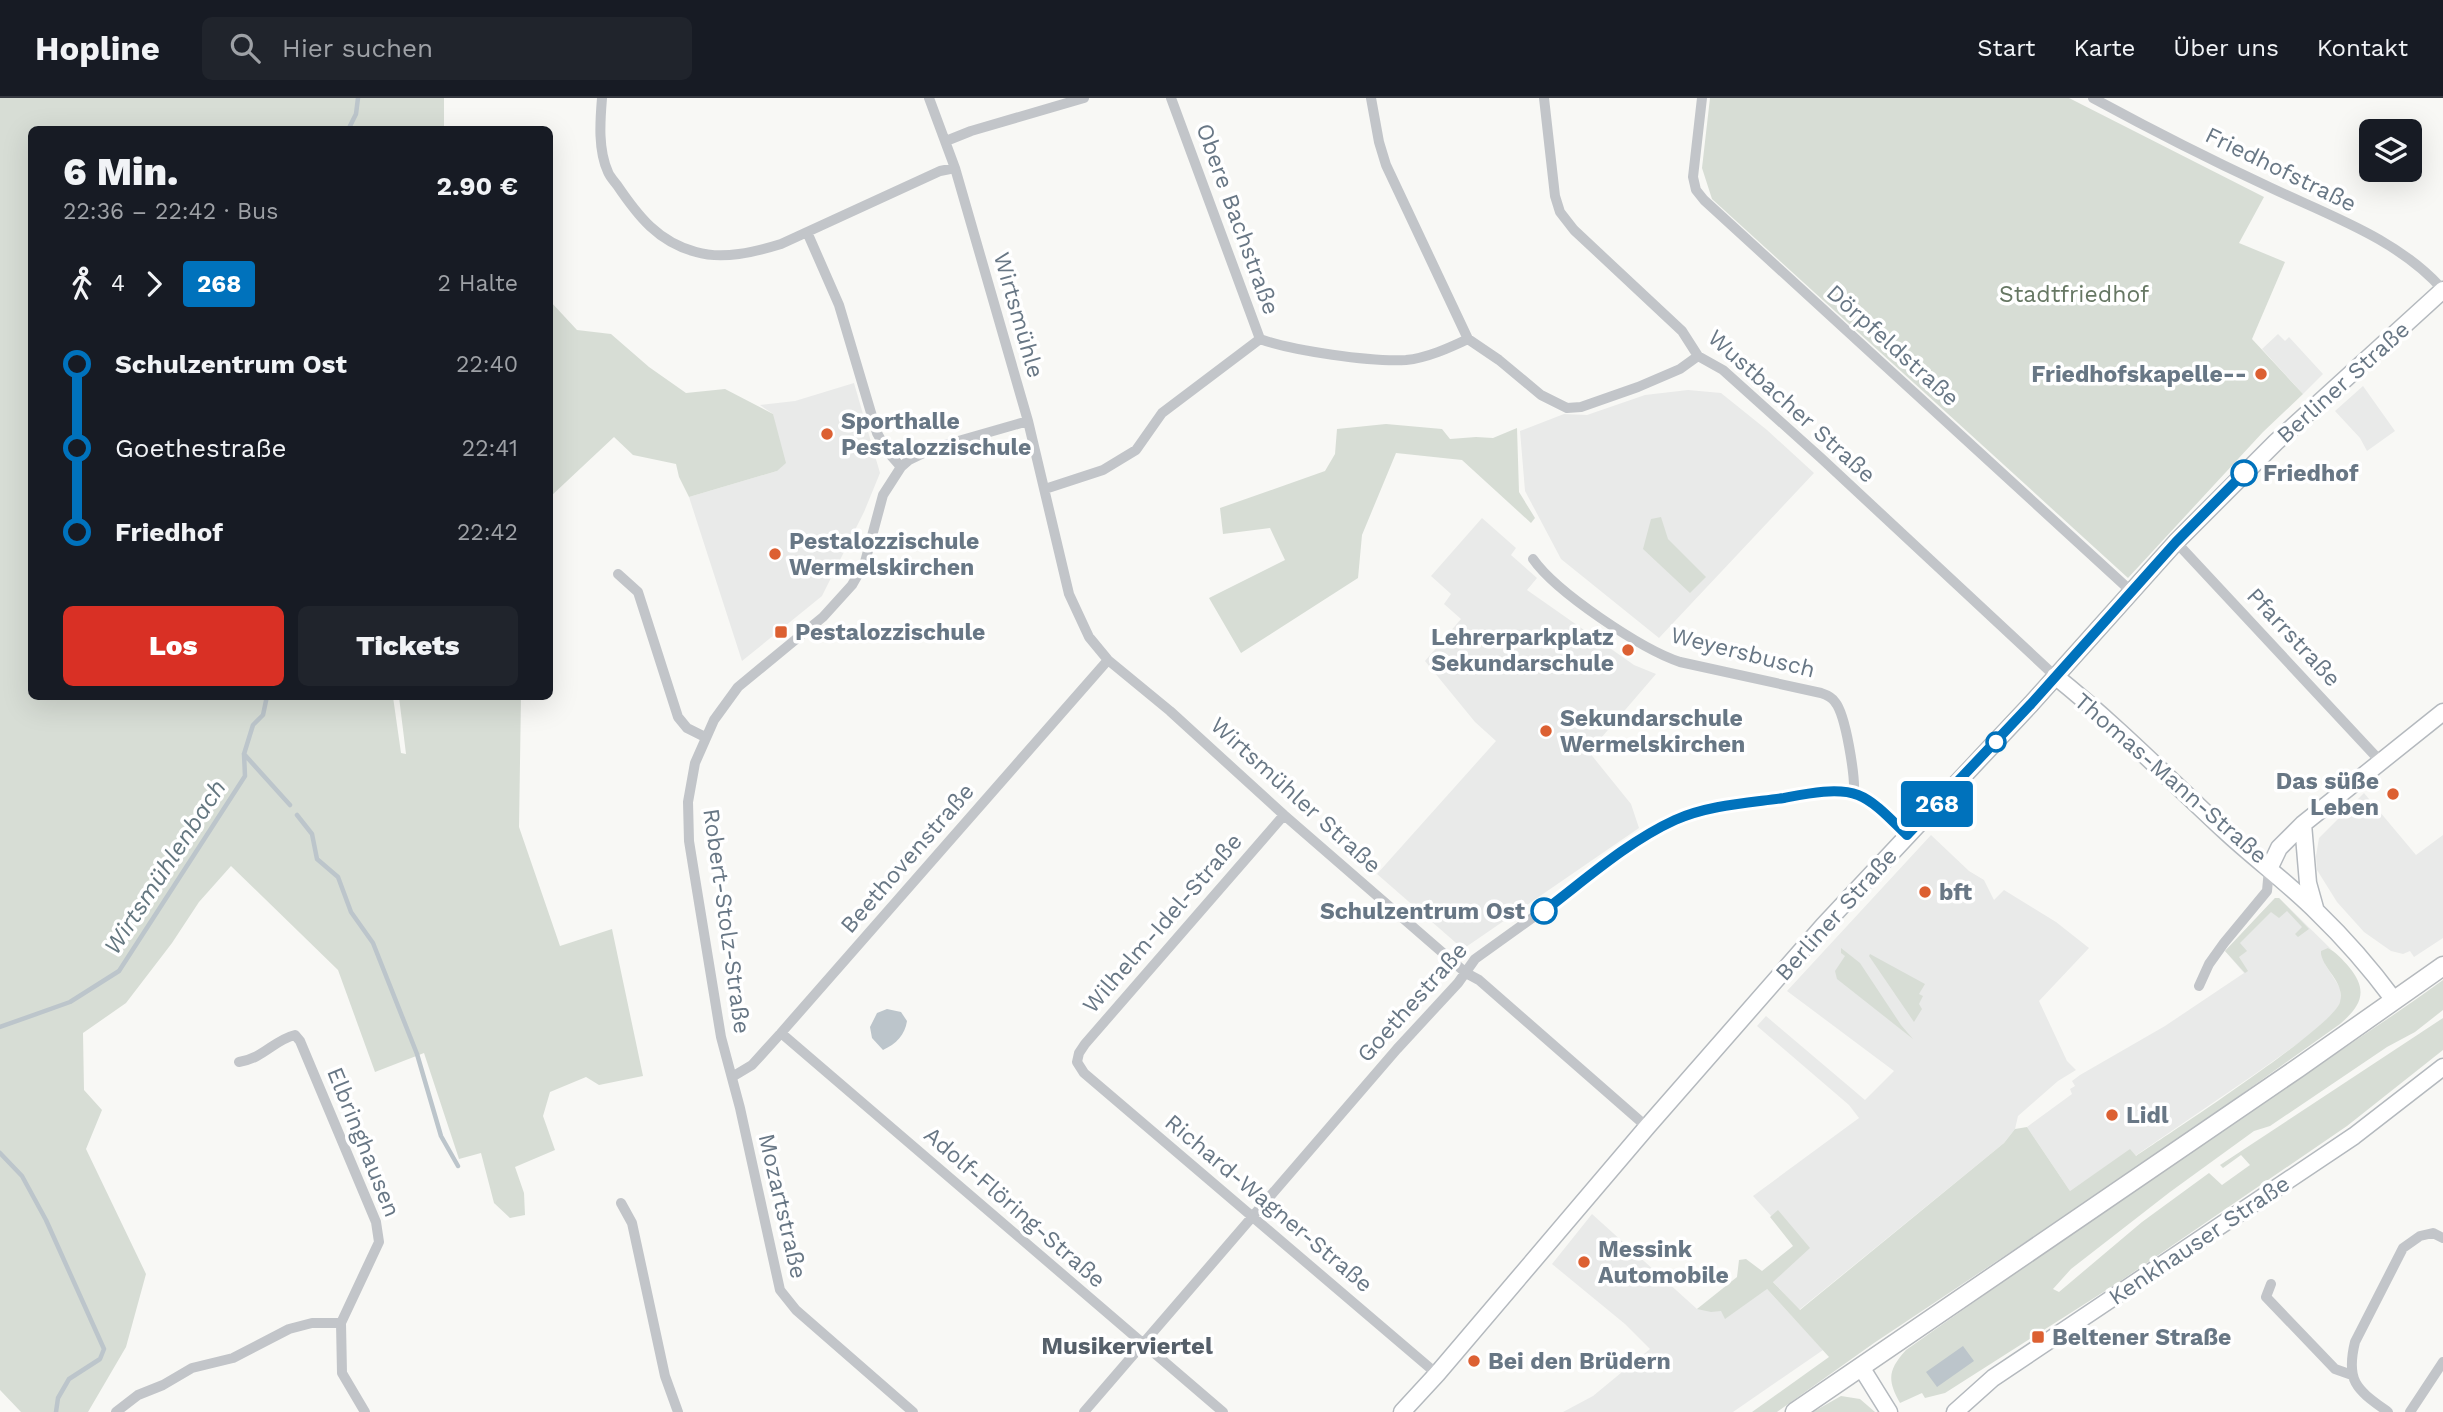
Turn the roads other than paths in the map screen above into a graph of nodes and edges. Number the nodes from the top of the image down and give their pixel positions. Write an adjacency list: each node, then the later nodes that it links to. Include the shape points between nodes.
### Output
1 (602, 98): 11 (street, via 600,136 608,174 656,234 696,253 720,254 761,250)
2 (929, 98): 9 (street, Wirtsmühle)
3 (1084, 98): 9 (street)
4 (1171, 98): 13 (street, Obere Bachstraße)
5 (1371, 98): 14 (street, via 1386,165)
6 (1544, 98): 15 (street, Wustbacher Straße, via 1560,212 1682,331)
7 (1702, 98): 22 (street, Dörpfeldstraße, via 1693,177 1704,200)
8 (2093, 98): 12 (street, Friedhofstraße, via 2385,243 2420,266)
9 (946, 141): 10 (street, Wirtsmühle)
10 (955, 167): 11 (street); 16 (street, Wirtsmühle)
11 (807, 232): 17 (street, via 839,305 877,433)
12 (2443, 290): 19 (main road, Berliner Straße, via 2276,442)
13 (1260, 339): 14 (street, via 1371,359 1408,360); 18 (street, Obere Bachstraße, via 1162,413 1136,450 1103,470)
14 (1468, 339): 15 (street, via 1541,395 1567,408 1638,387)
15 (1698, 356): 24 (street, Wustbacher Straße, via 1723,370 1821,458)
16 (1028, 421): 17 (street, via 934,448); 18 (street, Wirtsmühle)
17 (901, 467): 26 (street, Robert-Stolz-Straße, via 883,495 865,562 852,585 823,617 737,687)
18 (1045, 489): 23 (street, Wirtsmühle, via 1073,603 1089,637)
19 (2176, 542): 22 (main road, Berliner Straße); 27 (street, Pfarrstraße)
20 (1533, 559): 28 (street, Weyersbusch, via 1546,576 1662,655 1832,699 1842,718 1855,777)
21 (618, 574): 26 (street, via 638,592 678,717)
22 (2133, 593): 24 (main road, Berliner Straße)
23 (1108, 660): 29 (street, Wirtsmühler Straße); 38 (street, Beethovenstraße)
24 (2055, 677): 31 (main road, Berliner Straße); 32 (main road, Thomas-Mann-Straße)
25 (2443, 712): 27 (main road, Thomas-Mann-Straße)
26 (705, 737): 42 (street, Robert-Stolz-Straße, via 690,783 689,841 721,1037)
27 (2381, 762): 30 (main road, Thomas-Mann-Straße)
28 (1854, 793): 31 (street); 35 (street, Goethestraße, via 1796,796 1676,819 1475,959)
29 (1284, 815): 35 (street, Wirtsmühler Straße); 40 (street, Wilhelm-Idel-Straße, via 1085,1044)
30 (2303, 824): 32 (main road, Thomas-Mann-Straße, via 2279,848); 33 (main road)
31 (1907, 835): 43 (main road, Berliner Straße)
32 (2269, 869): 33 (main road); 36 (street, via 2266,891 2209,964)
33 (2315, 910): 37 (main road)
34 (2443, 966): 37 (main road)
35 (1466, 973): 43 (street, Wirtsmühler Straße); 45 (street, Goethestraße)
36 (2199, 986)
37 (2394, 1000): 51 (main road)
38 (781, 1033): 42 (street, Beethovenstraße, via 752,1065); 49 (street, Adolf-Flöring-Straße)
39 (239, 1062): 48 (street, Elbringhausen, via 254,1059 295,1035 376,1222 379,1242)
40 (1077, 1062): 45 (street, Richard-Wagner-Straße, via 1084,1073)
41 (2443, 1067): 63 (main road, Kenkhauser Straße, via 2354,1136 1993,1378)
42 (732, 1077): 57 (street, Mozartstraße, via 780,1290 796,1310)
43 (1647, 1127): 52 (main road, Berliner Straße)
44 (621, 1203): 56 (street, via 632,1223 665,1376)
45 (1253, 1218): 49 (street, Goethestraße); 52 (street, Richard-Wagner-Straße)
46 (2438, 1235): 53 (street, via 2420,1236 2403,1248 2355,1342)
47 (2271, 1284): 53 (street, via 2266,1297 2335,1369)
48 (341, 1323): 54 (street, via 289,1329 233,1358 192,1368 138,1395); 55 (street, Elbringhausen, via 342,1373)
49 (1143, 1345): 58 (street, Goethestraße); 59 (street, Adolf-Flöring-Straße)
50 (2443, 1362): 65 (street)
51 (1861, 1367): 61 (main road); 62 (main road)
52 (1437, 1374): 60 (main road, Berliner Straße)
53 (2352, 1376): 64 (street, via 2361,1392)
54 (116, 1412)
55 (365, 1412)
56 (678, 1412)
57 (913, 1412)
58 (1084, 1412)
59 (1223, 1412)
60 (1402, 1412)
61 (1795, 1412)
62 (1889, 1412)
63 (1955, 1412)
64 (2388, 1412)
65 (2410, 1412)

